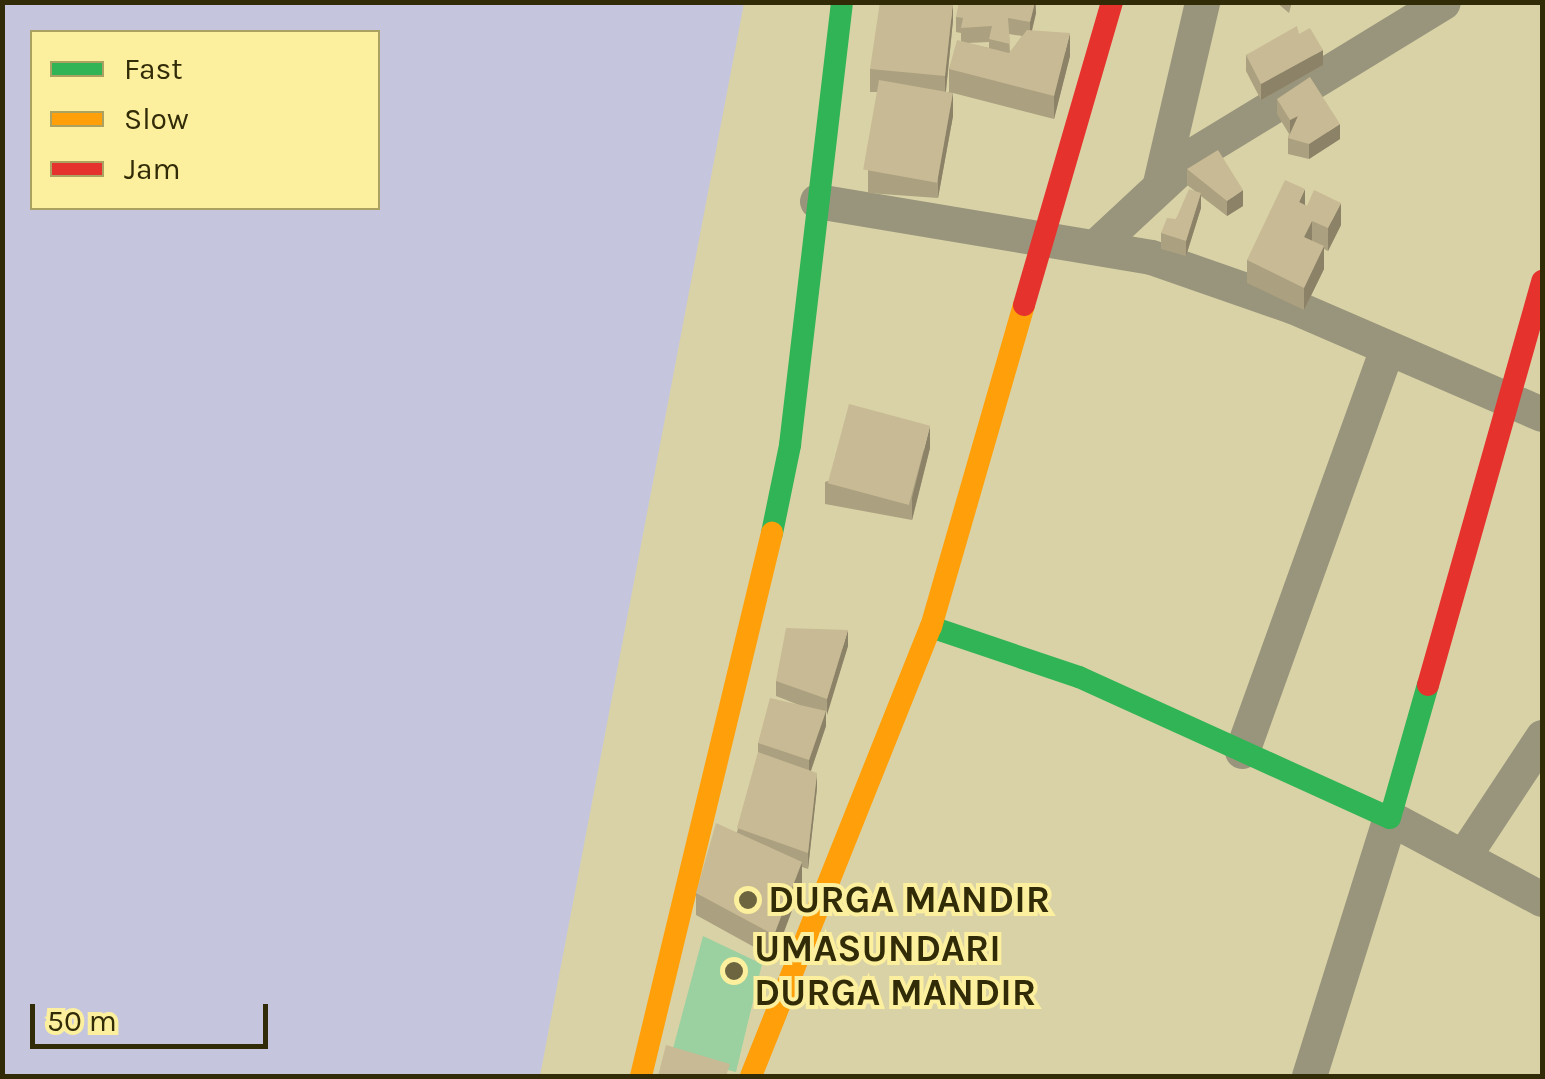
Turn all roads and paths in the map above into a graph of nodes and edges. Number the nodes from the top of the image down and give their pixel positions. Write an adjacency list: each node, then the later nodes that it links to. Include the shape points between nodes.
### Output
1 (842, 2): 6 (street)
2 (1112, 2): 7 (street)
3 (1202, 2): 5 (street)
4 (1443, 2): 5 (street, via 1259,109)
5 (1160, 184): 8 (street)
6 (817, 202): 7 (street); 19 (street, via 790,444 772,537)
7 (1045, 238): 8 (street); 13 (street)
8 (1098, 244): 10 (street, via 1258,293)
9 (1542, 282): 11 (street)
10 (1387, 348): 11 (street); 15 (street)
11 (1508, 402): 12 (street); 16 (street)
12 (1542, 414)
13 (931, 626): 15 (street, via 1079,677); 20 (street)
14 (1542, 737): 17 (street)
15 (1242, 751): 16 (street)
16 (1390, 818): 17 (street); 21 (street)
17 (1463, 857): 18 (street)
18 (1542, 899)
19 (641, 1076)
20 (751, 1076)
21 (1310, 1076)

